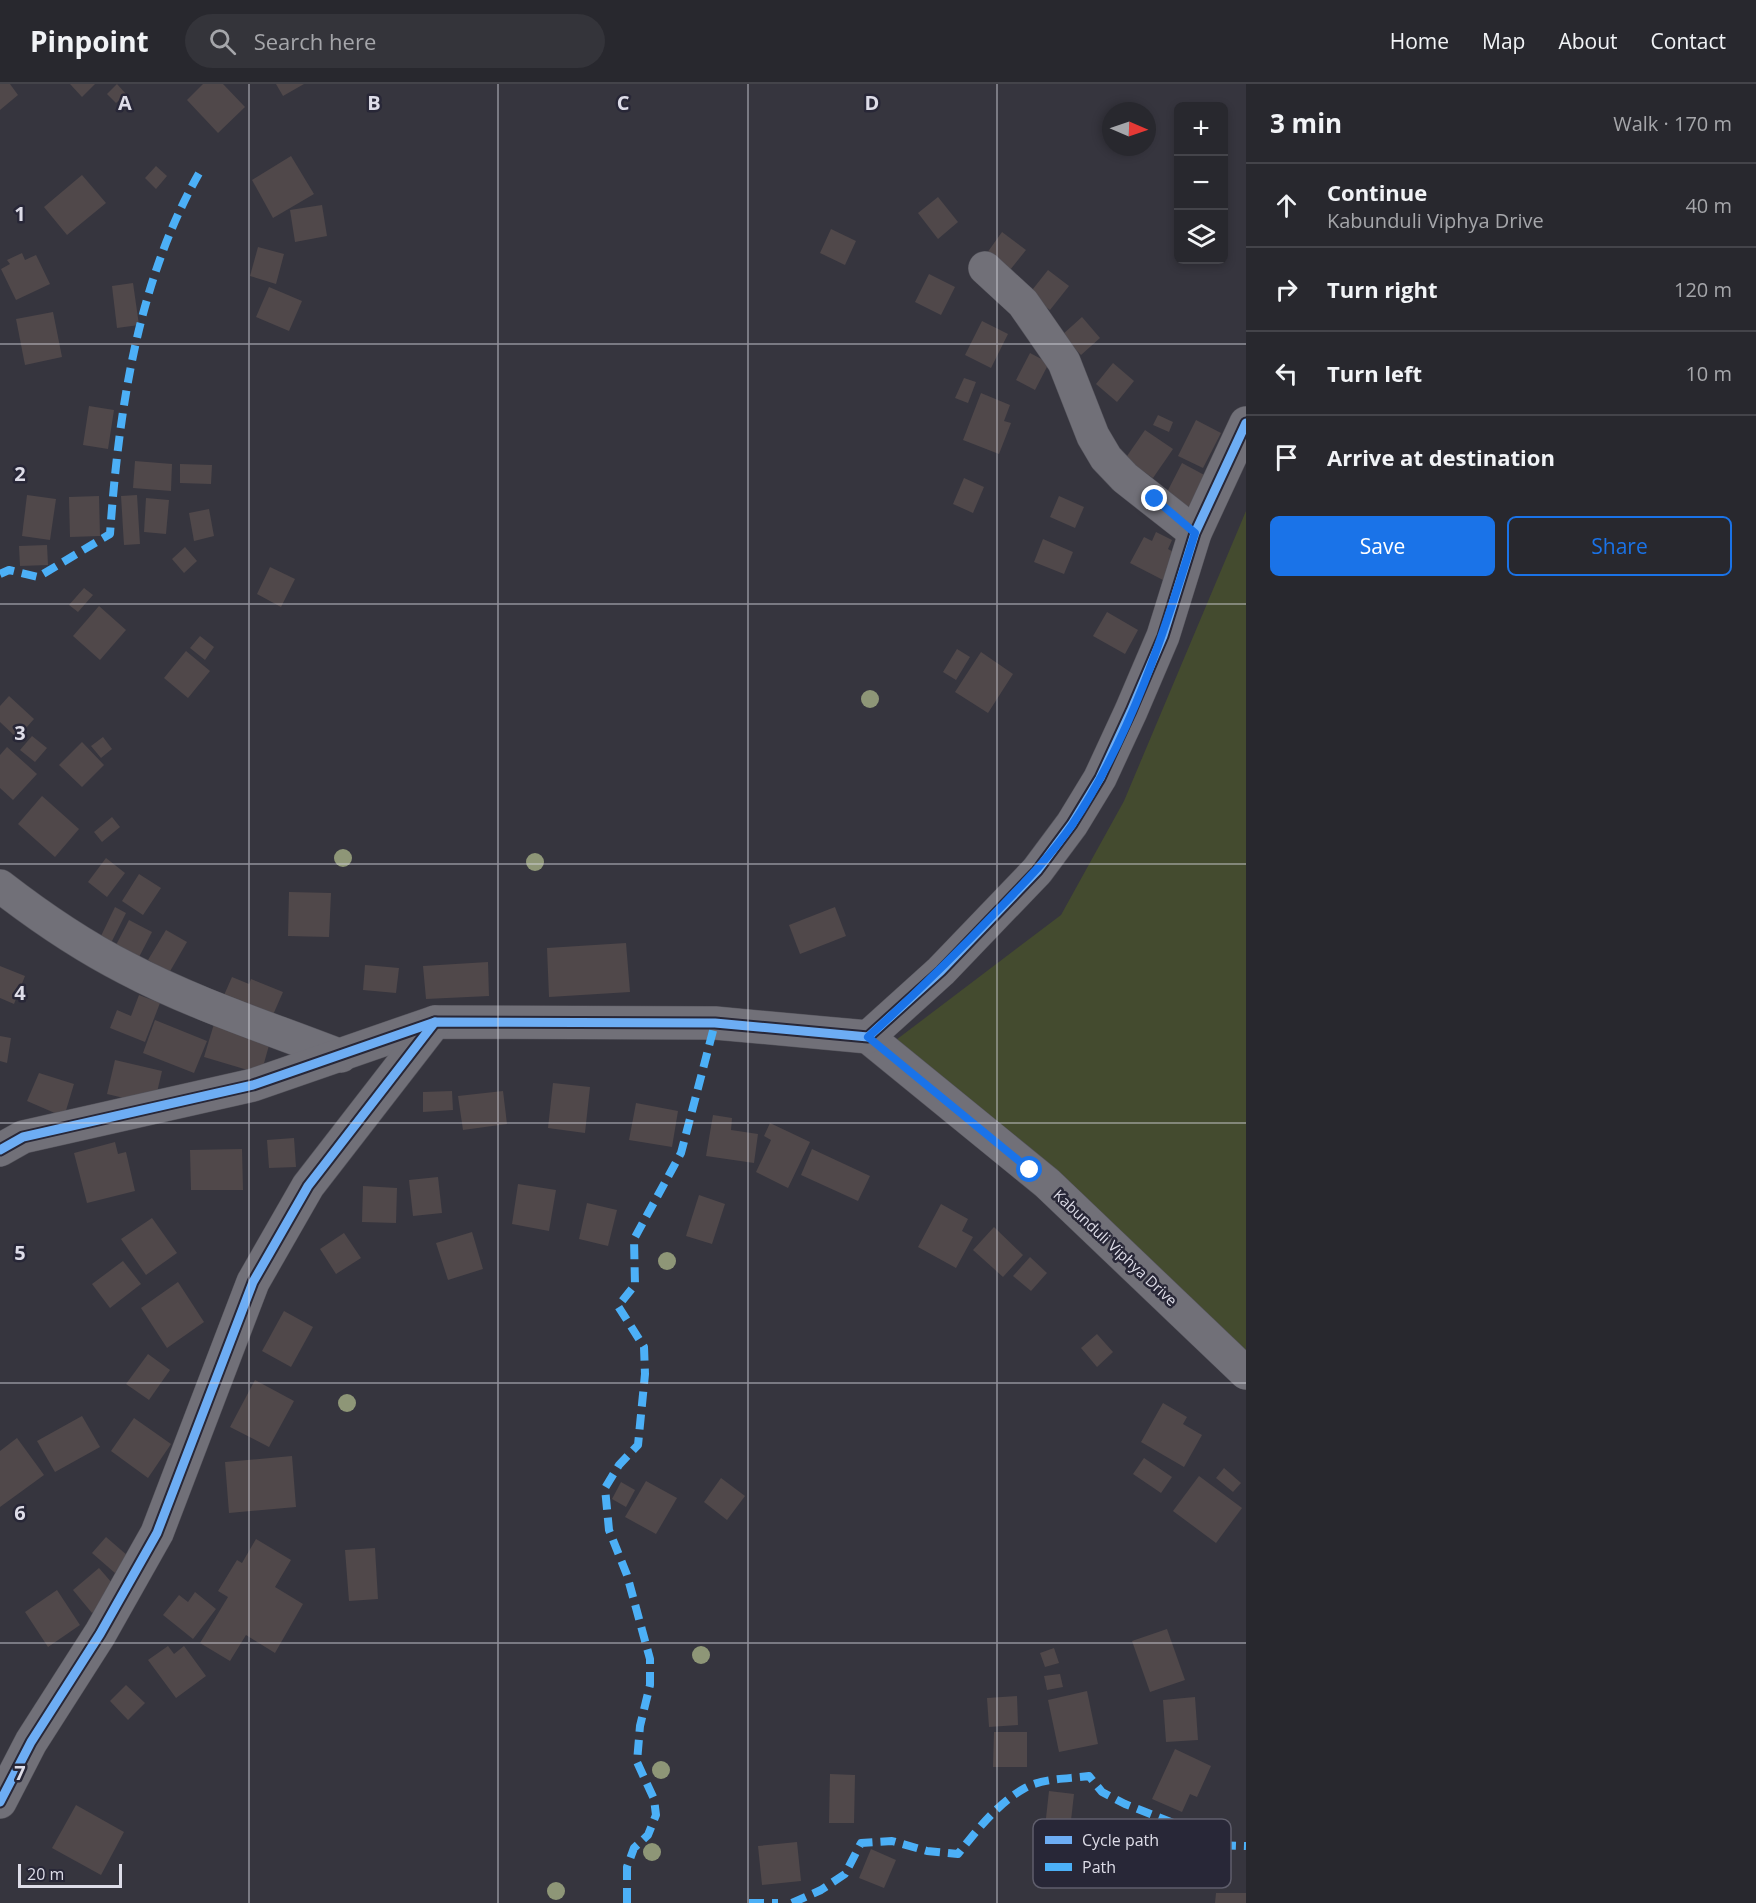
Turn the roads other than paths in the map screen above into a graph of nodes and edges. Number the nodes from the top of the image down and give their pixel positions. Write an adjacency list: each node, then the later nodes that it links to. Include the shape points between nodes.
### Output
1 (985, 268): 3 (street, via 1023,303 1064,362 1093,436 1106,458 1125,478)
2 (1246, 423): 3 (street)
3 (1195, 533): 6 (street, via 1162,636 1131,711 1100,778 1072,824 1037,871 941,971)
4 (0, 886): 7 (street, via 38,915 127,969)
5 (435, 1022): 6 (street, via 715,1023); 7 (street); 10 (street, via 308,1186 253,1282 157,1533 100,1634 31,1742)
6 (868, 1037): 9 (street, Kabunduli Viphya Drive, via 1047,1183)
7 (341, 1056): 8 (street, via 253,1085 23,1137)
8 (0, 1150)
9 (1246, 1373)
10 (0, 1802)

